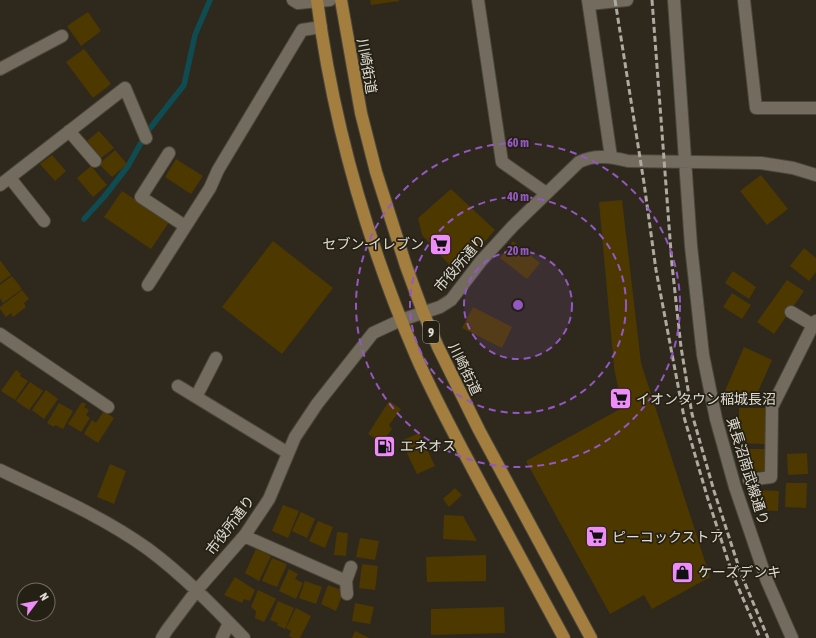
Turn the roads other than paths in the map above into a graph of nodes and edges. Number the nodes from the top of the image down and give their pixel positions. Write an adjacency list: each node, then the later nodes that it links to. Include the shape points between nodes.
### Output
1 (293, 0): 8 (street, via 298,3)
2 (330, 0): 8 (street)
3 (341, 0): 27 (main road, 川崎街道 / 9, via 361,113 374,165)
4 (478, 0): 23 (street, via 502,162)
5 (627, 0): 9 (street)
6 (674, 0): 19 (street, 東長沼南武線通り)
7 (744, 0): 13 (street, via 756,108)
8 (317, 1): 10 (main road, 9)
9 (588, 2): 17 (street)
10 (321, 27): 25 (street, via 302,30); 29 (main road, 9, via 329,77 352,174 384,276)
11 (62, 36): 12 (street)
12 (0, 69)
13 (816, 108)
14 (69, 131): 15 (street, via 125,88); 18 (street); 21 (street)
15 (146, 138)
16 (169, 153): 25 (street, via 141,197)
17 (611, 157): 19 (street, 市役所通り); 23 (street, 市役所通り, via 587,158 579,162)
18 (95, 161)
19 (685, 162): 20 (street, 市役所通り, via 761,163); 50 (street, 東長沼南武線通り, via 703,355 716,419 735,487 762,566)
20 (816, 175)
21 (10, 178): 22 (street); 24 (street)
22 (0, 185)
23 (546, 193): 27 (street, 市役所通り, via 486,255 451,300 440,307)
24 (44, 221)
25 (185, 226): 26 (street)
26 (148, 285)
27 (423, 312): 29 (street, 市役所通り); 49 (main road, 川崎街道 / 9, via 479,430)
28 (791, 312): 30 (street)
29 (401, 320): 36 (street, 市役所通り, via 373,333 317,404 295,437); 48 (main road, 9, via 447,421)
30 (814, 323): 38 (street, via 772,407 771,477)
31 (0, 334): 35 (street)
32 (216, 358): 34 (street)
33 (178, 386): 34 (street)
34 (196, 397): 36 (street)
35 (108, 407)
36 (288, 453): 39 (street, 市役所通り, via 269,499)
37 (0, 470): 42 (street, via 110,525 148,549)
38 (749, 480)
39 (244, 536): 41 (street); 42 (street, 市役所通り)
40 (351, 567): 41 (street)
41 (346, 581): 43 (street)
42 (197, 590): 44 (street); 45 (street, 市役所通り)
43 (346, 594)
44 (229, 623): 46 (street); 47 (street)
45 (162, 638)
46 (222, 638)
47 (244, 638)
48 (564, 638)
49 (591, 638)
50 (792, 638)

